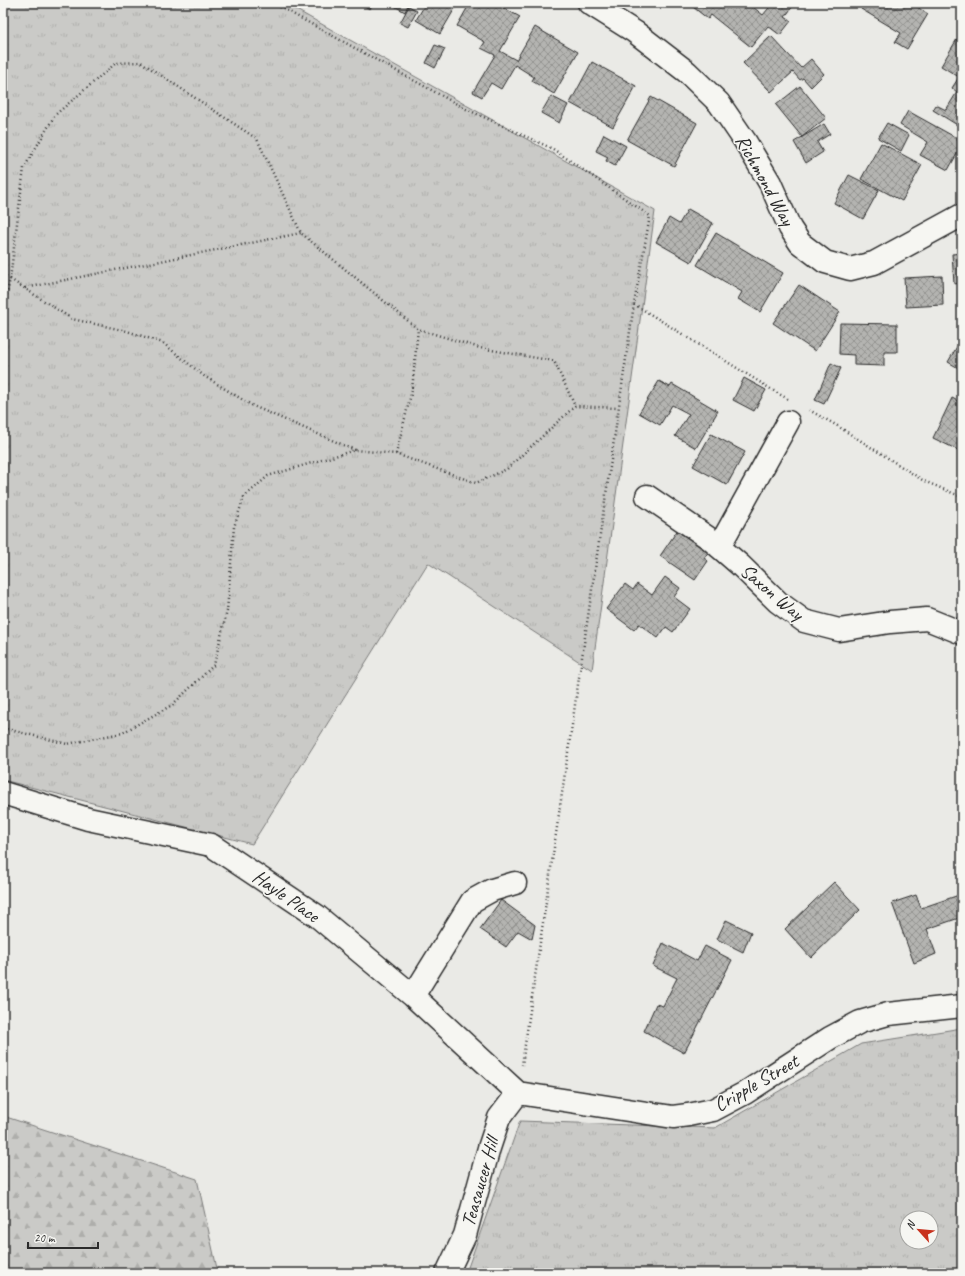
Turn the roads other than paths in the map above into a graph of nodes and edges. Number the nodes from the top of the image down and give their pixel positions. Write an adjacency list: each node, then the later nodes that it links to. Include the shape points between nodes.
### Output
1 (589, 3): 2 (street, Richmond Way, via 635,32 687,72 719,103 770,183 790,228 800,243 825,262 850,269 874,263)
2 (962, 215)
3 (788, 422): 5 (street)
4 (647, 496): 5 (street, Saxon Way)
5 (719, 547): 6 (street, Saxon Way, via 778,602 804,621 839,630 927,619)
6 (962, 633)
7 (3, 792): 9 (street, Hayle Place, via 88,819 211,844 317,916)
8 (515, 883): 9 (street, via 492,890 472,901)
9 (413, 996): 11 (street, Hayle Place)
10 (962, 1006): 11 (street, Cripple Street, via 888,1014 860,1022 830,1038 745,1093 713,1110 688,1115 673,1116)
11 (518, 1093): 12 (street, Teasaucer Hill, via 499,1118 465,1235)
12 (447, 1273)

